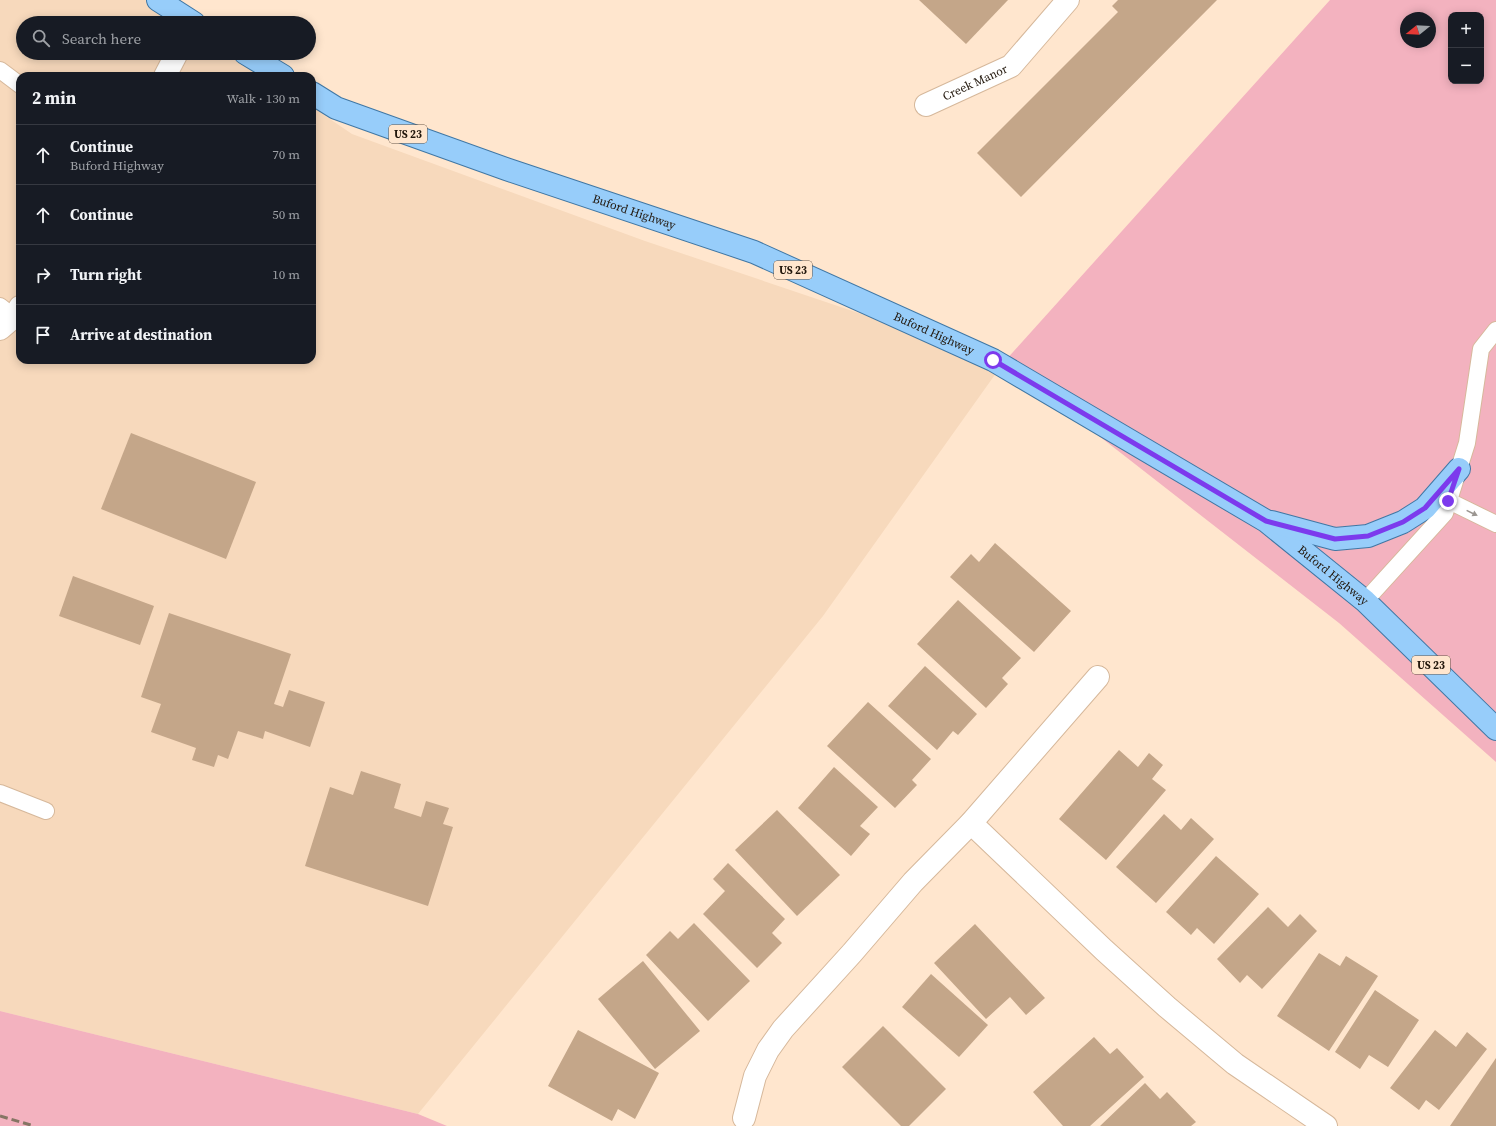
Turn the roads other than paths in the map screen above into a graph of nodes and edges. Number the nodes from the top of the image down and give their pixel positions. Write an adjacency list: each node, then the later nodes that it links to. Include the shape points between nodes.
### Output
1 (158, 0): 3 (main road)
2 (1068, 0): 11 (street, Creek Manor, via 1011,66)
3 (183, 16)
4 (173, 60): 7 (street)
5 (256, 60): 8 (main road)
6 (0, 70): 9 (lane)
7 (167, 72)
8 (276, 72)
9 (16, 82)
10 (316, 96): 15 (main road, Buford Highway / US 23, via 336,108 358,116 762,255 993,360)
11 (926, 106)
12 (1494, 335): 13 (lane, via 1481,348 1467,443)
13 (1459, 469): 14 (lane); 15 (main road, via 1425,508 1403,522 1368,536 1335,539)
14 (1448, 501): 16 (lane, one-way to 16); 17 (lane, via 1445,513)
15 (1266, 521): 17 (main road, Buford Highway / US 23)
16 (1496, 524)
17 (1365, 601): 19 (main road, Buford Highway / US 23)
18 (1098, 676): 22 (street)
19 (1496, 729)
20 (0, 792): 21 (lane)
21 (46, 811)
22 (971, 822): 23 (street, via 913,882 783,1029 768,1050 755,1076); 24 (street, via 1167,1007 1235,1064)
23 (744, 1118)
24 (1326, 1126)

